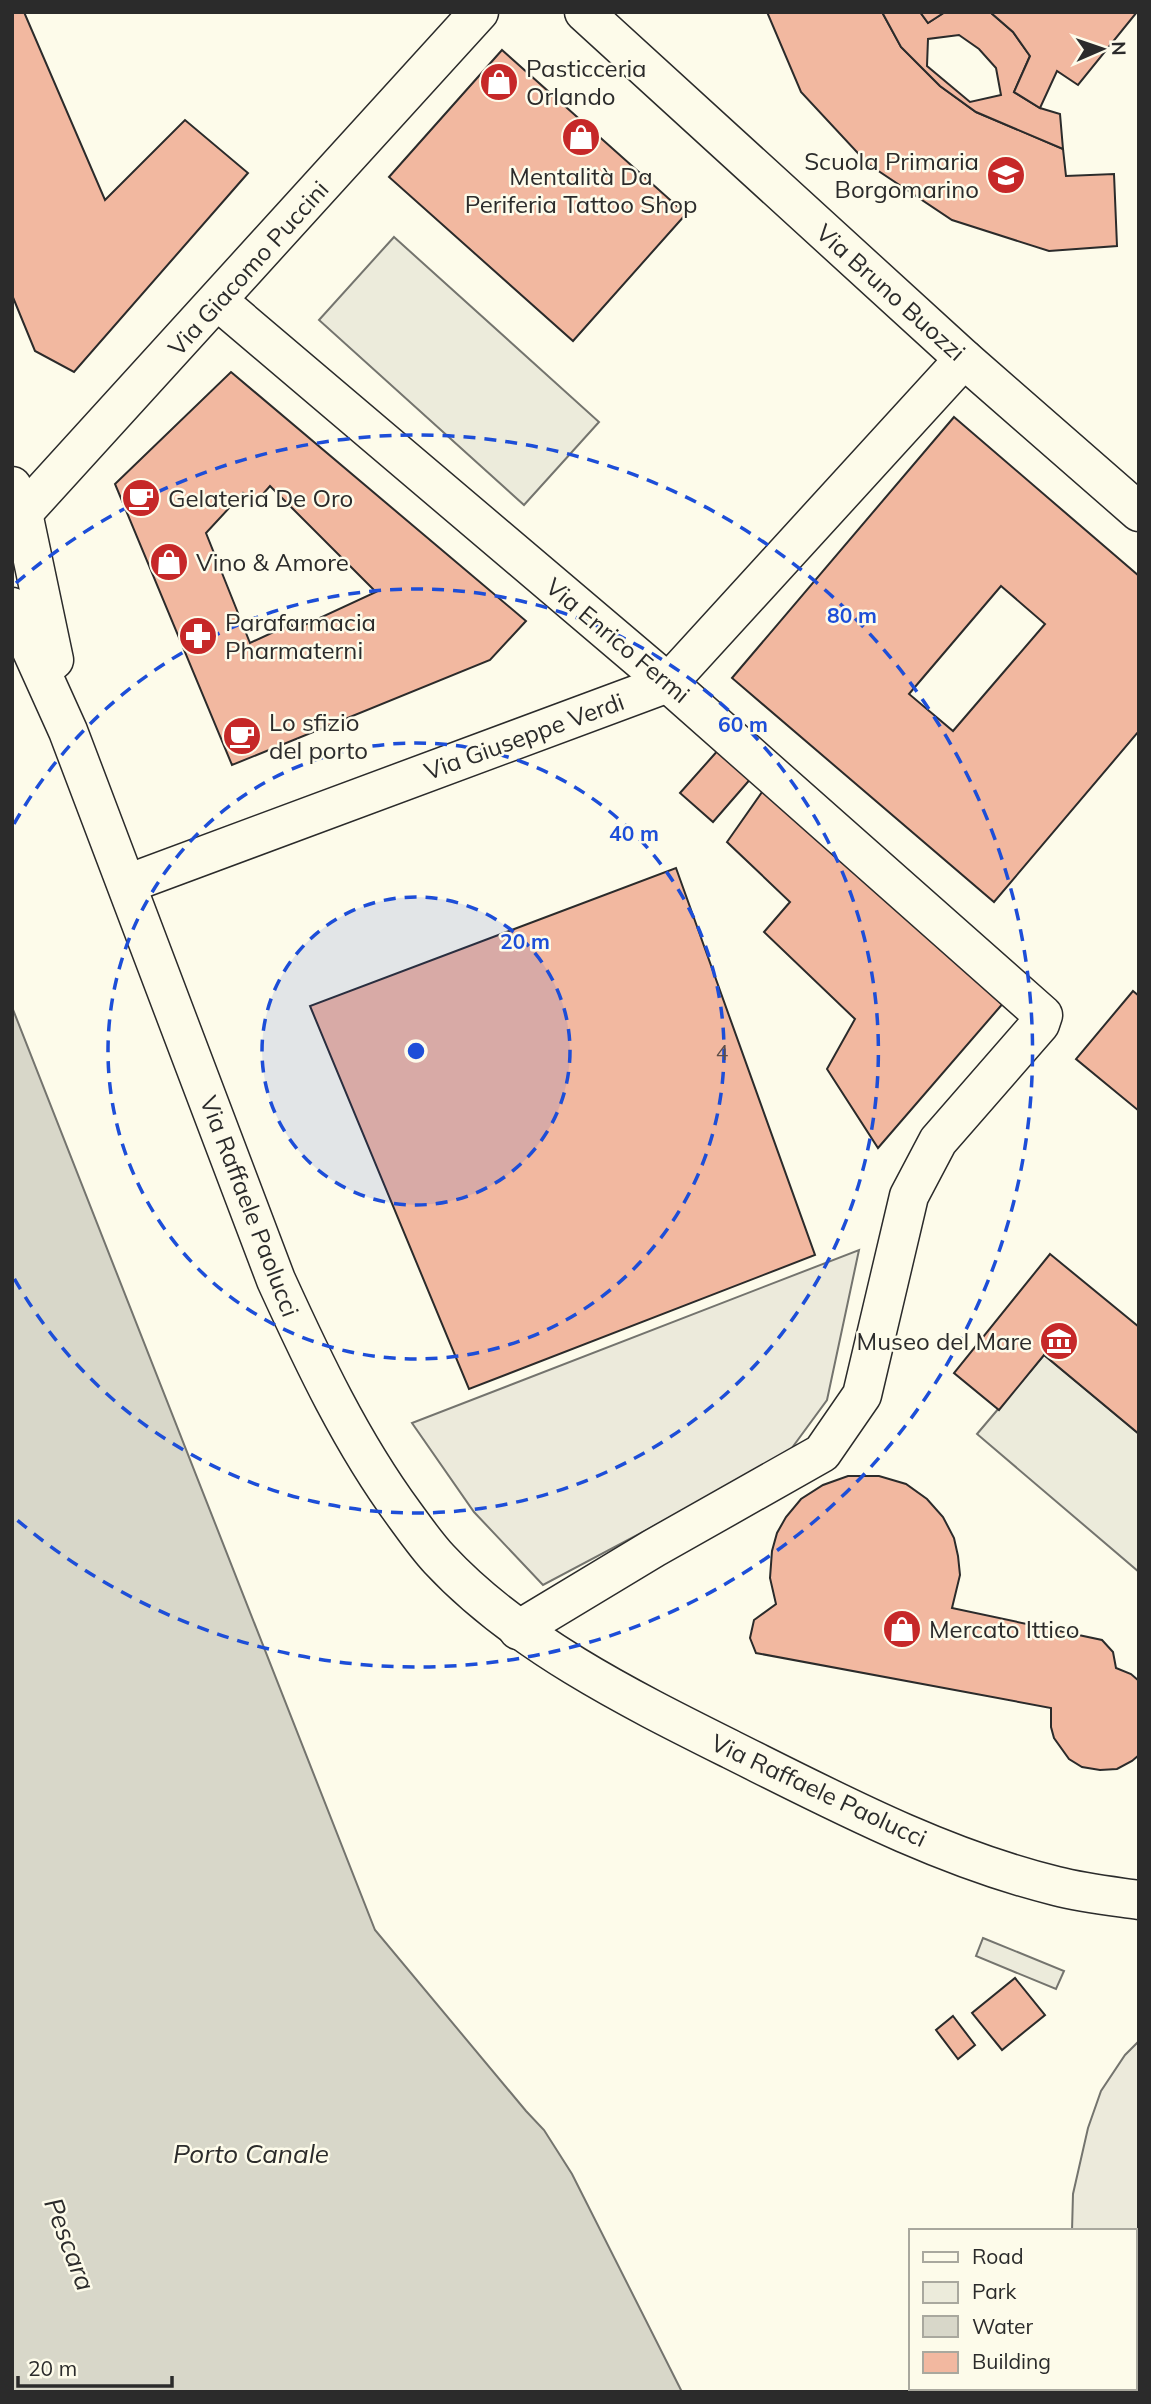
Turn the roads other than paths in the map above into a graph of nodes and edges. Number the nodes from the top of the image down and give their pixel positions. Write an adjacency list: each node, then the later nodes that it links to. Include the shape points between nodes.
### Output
1 (479, 12): 3 (street, Via Giacomo Puccini)
2 (584, 12): 4 (street, Via Bruno Buozzi)
3 (218, 301): 5 (street, Via Giacomo Puccini); 8 (street, Via Enrico Fermi)
4 (964, 359): 6 (street, Via Bruno Buozzi); 8 (street, Via Giuseppe Verdi)
5 (16, 506): 9 (street, Via Raffaele Paolucci)
6 (1139, 512)
7 (12, 607): 9 (street, Via Raffaele Paolucci)
8 (668, 683): 10 (street, Via Giuseppe Verdi); 11 (street, Via Enrico Fermi, via 1043,1014 1040,1024 938,1140 909,1196 862,1395 822,1452)
9 (68, 731): 10 (street, Via Raffaele Paolucci)
10 (127, 884): 11 (street, Via Raffaele Paolucci, via 272,1271 339,1410 362,1453 437,1557)
11 (518, 1630): 12 (street, Via Raffaele Paolucci, via 701,1734 955,1854 1057,1887)
12 (1139, 1900)

